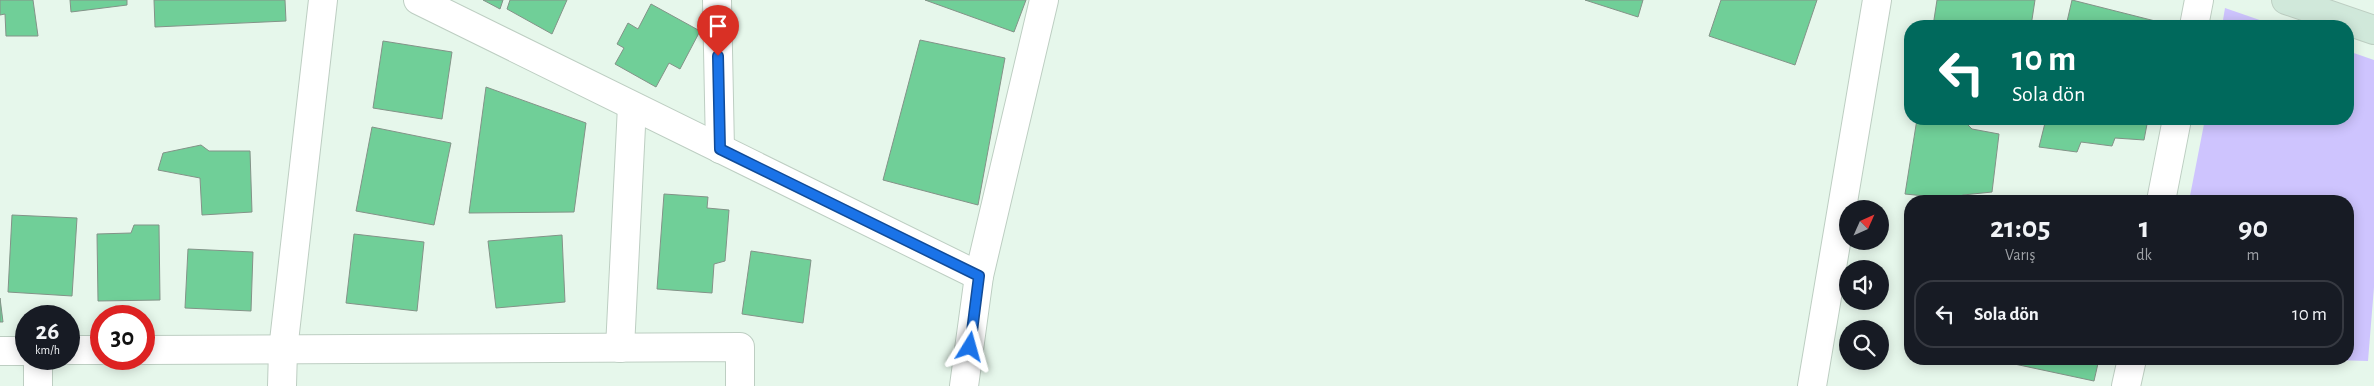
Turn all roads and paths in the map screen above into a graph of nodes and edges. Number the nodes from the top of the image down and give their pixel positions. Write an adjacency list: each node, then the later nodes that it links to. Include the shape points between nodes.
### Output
1 (323, 0): 19 (street)
2 (418, 0): 12 (street)
3 (717, 0): 14 (street)
4 (1044, 0): 16 (street)
5 (1877, 0): 28 (street)
6 (2199, 0): 8 (street)
7 (2286, 0): 9 (main road)
8 (2195, 20)
9 (2345, 20)
10 (2354, 23): 11 (main road)
11 (2374, 30)
12 (632, 106): 14 (street); 17 (street)
13 (2176, 125): 15 (street)
14 (720, 149): 16 (street)
15 (2162, 195)
16 (979, 276): 24 (street)
17 (620, 348): 19 (street); 27 (street, via 740,347)
18 (155, 350): 19 (street)
19 (283, 350): 26 (street)
20 (0, 351): 21 (street)
21 (15, 351)
22 (2131, 365): 29 (street)
23 (38, 370): 25 (street)
24 (971, 385)
25 (38, 386)
26 (282, 386)
27 (740, 386)
28 (1812, 386)
29 (2126, 386)

